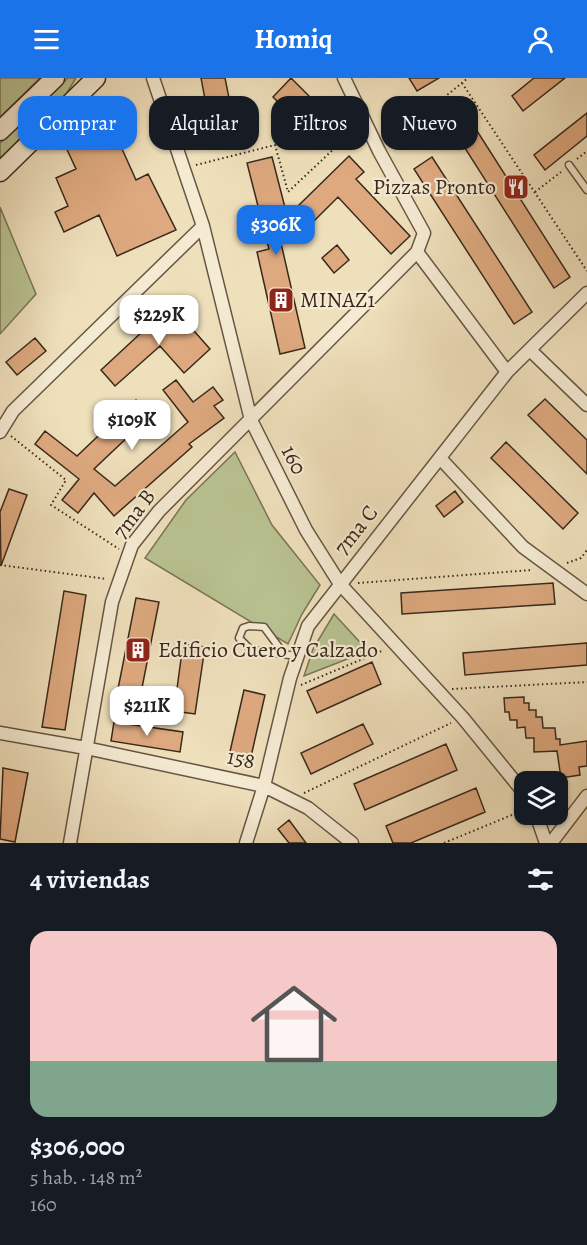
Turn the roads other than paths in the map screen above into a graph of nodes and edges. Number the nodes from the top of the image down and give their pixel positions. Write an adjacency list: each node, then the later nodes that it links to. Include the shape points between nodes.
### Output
1 (56, 78): 5 (main road)
2 (96, 78): 7 (main road)
3 (153, 78): 9 (street, 160)
4 (344, 78): 10 (street, 7ma B, via 424,233)
5 (0, 131)
6 (569, 165): 8 (lane)
7 (0, 172)
8 (587, 190)
9 (203, 226): 15 (street, 160); 16 (street, via 14,411)
10 (417, 252): 13 (street); 15 (street, 7ma B)
11 (587, 293): 12 (street, 7ma C)
12 (530, 350): 13 (street, 7ma C); 14 (street)
13 (507, 372): 17 (street, 7ma C)
14 (587, 405)
15 (251, 420): 18 (street, 160, via 306,530); 23 (street, 7ma B, via 159,511 132,545 112,602)
16 (1, 430)
17 (440, 458): 18 (street, 7ma C); 19 (street, via 523,547)
18 (340, 584): 21 (street, 7ma C, via 308,626); 24 (street, 160, via 463,718)
19 (587, 594)
20 (284, 654): 20 (lane, via 251,650 239,638 243,628 264,627); 21 (lane)
21 (298, 656): 25 (street, 7ma C)
22 (0, 733): 23 (street, 158)
23 (86, 748): 25 (street, 158); 28 (street, 7ma B)
24 (514, 781)
25 (264, 786): 29 (street, 7ma C); 30 (street, 158, via 308,808)
26 (587, 796): 32 (street)
27 (540, 825): 31 (street)
28 (70, 843)
29 (246, 843)
30 (352, 843)
31 (546, 843)
32 (551, 843)

